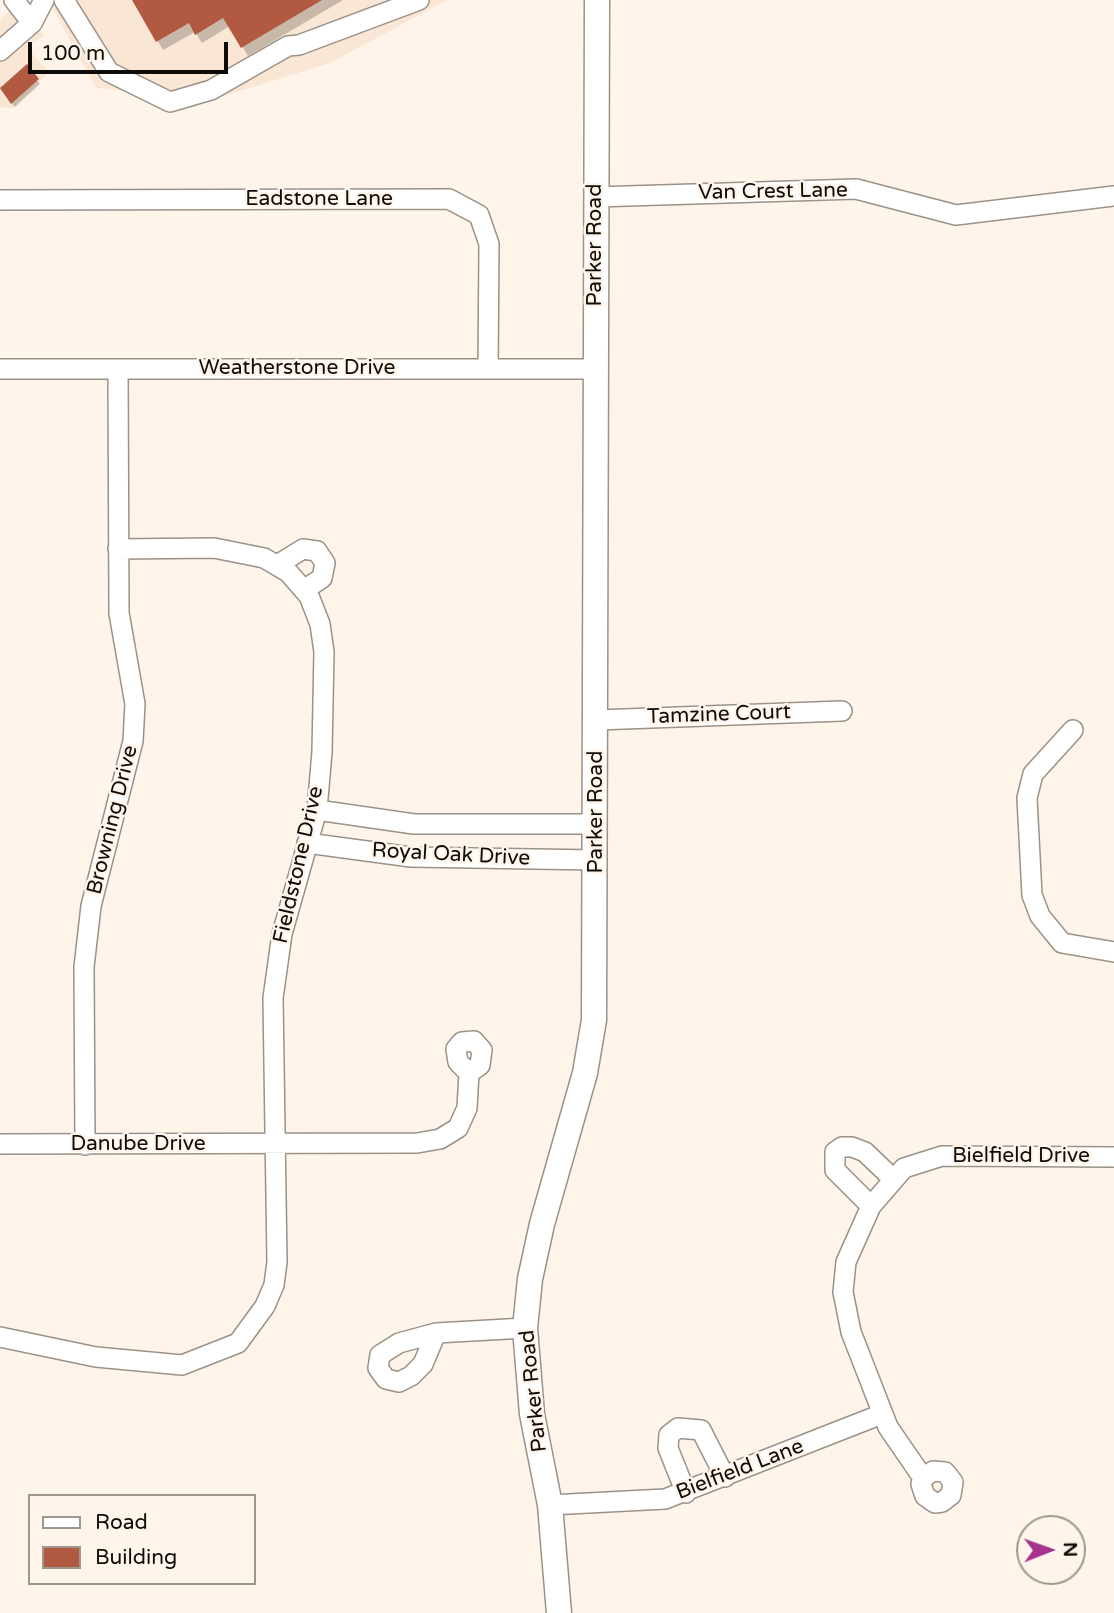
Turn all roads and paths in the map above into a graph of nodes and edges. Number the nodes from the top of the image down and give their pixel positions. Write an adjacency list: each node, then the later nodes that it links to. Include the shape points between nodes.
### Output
1 (14, 0): 6 (street)
2 (44, 0): 6 (street)
3 (64, 0): 4 (street, via 109,72 170,102 211,90 288,46)
4 (419, 0)
5 (597, 0): 9 (main road, Parker Road)
6 (32, 23): 7 (street)
7 (0, 51)
8 (1114, 196): 9 (street, Van Crest Lane, via 956,215 856,189)
9 (595, 197): 14 (main road, Parker Road)
10 (0, 200): 13 (street, Eadstone Lane, via 449,199 479,215 489,244)
11 (0, 369): 12 (street, Weatherstone Drive)
12 (118, 369): 13 (street, Weatherstone Drive); 15 (street, Browning Drive)
13 (488, 369): 14 (street, Weatherstone Drive)
14 (595, 369): 19 (main road, Parker Road)
15 (118, 549): 16 (street, Fieldstone Drive, via 214,548 241,551); 29 (street, Browning Drive, via 119,613 135,704 133,741 91,906 84,967)
16 (277, 565): 17 (street, Fieldstone Drive); 17 (street, via 303,549 317,551 325,563 322,578)
17 (304, 590): 21 (street, Fieldstone Drive, via 320,624 324,652)
18 (842, 711): 19 (street, Tamzine Court)
19 (597, 720): 22 (main road, Parker Road)
20 (1073, 730): 25 (street, via 1032,774 1027,798 1032,895 1040,916 1062,943)
21 (317, 810): 22 (street, Royal Oak Drive, via 414,824); 23 (street, Fieldstone Drive)
22 (596, 824): 24 (main road, Parker Road)
23 (307, 843): 24 (street, Royal Oak Drive, via 411,857); 27 (street, Fieldstone Drive, via 282,934 273,998)
24 (596, 860): 33 (main road, Parker Road, via 594,1020 585,1073 542,1224)
25 (1114, 952)
26 (469, 1073): 27 (street, Danube Drive, via 467,1108 458,1128 440,1139)
27 (276, 1143): 29 (street, Danube Drive); 35 (street, Fieldstone Drive, via 274,1285 238,1343 182,1366 96,1357)
28 (0, 1144): 29 (street, Danube Drive)
29 (85, 1145)
30 (1114, 1157): 31 (street, Bielfield Drive, via 942,1156 904,1168)
31 (893, 1179): 32 (street, Bielfield Drive); 32 (street, via 865,1152 852,1147 835,1152 835,1170)
32 (871, 1206): 36 (street, Bielfield Drive, via 846,1262 843,1292 851,1332)
33 (525, 1328): 34 (street); 40 (main road, Parker Road, via 533,1414)
34 (436, 1332)
35 (0, 1337)
36 (883, 1413): 37 (street, Bielfield Lane); 38 (street, Bielfield Drive)
37 (726, 1477): 39 (street, Bielfield Lane); 39 (street, via 701,1430 678,1428 668,1435 668,1448)
38 (923, 1478)
39 (686, 1493): 40 (street, Bielfield Lane, via 637,1503)
40 (550, 1505): 41 (main road, Parker Road)
41 (559, 1613)

